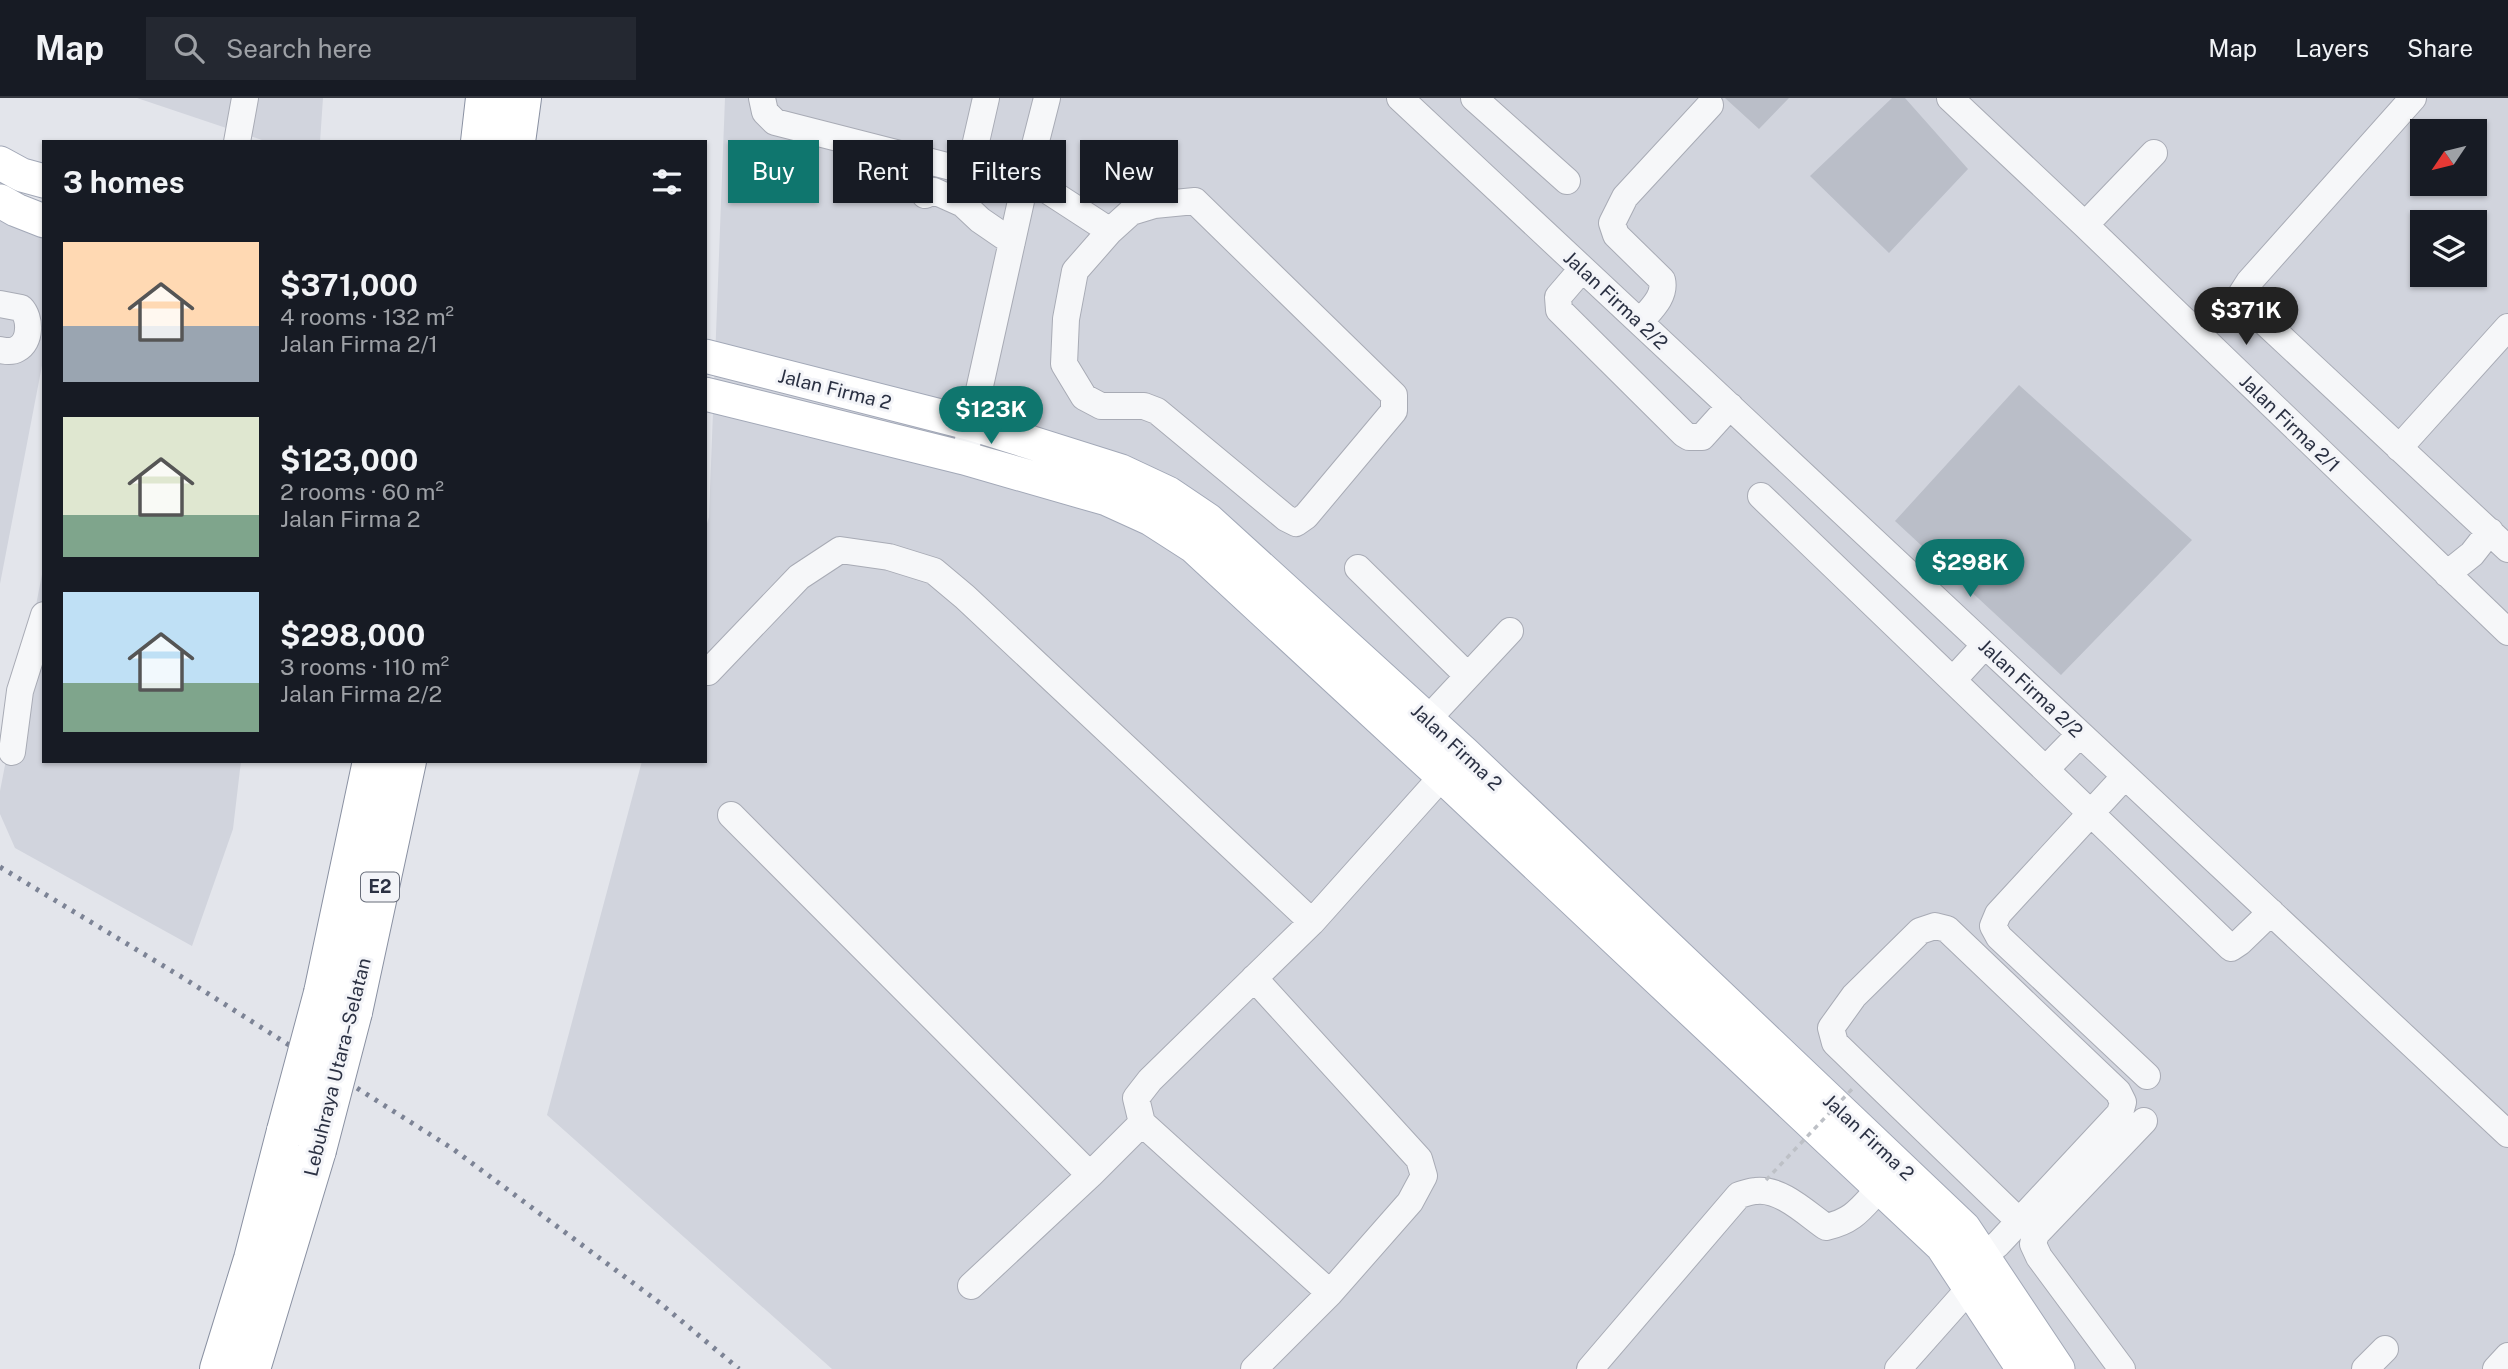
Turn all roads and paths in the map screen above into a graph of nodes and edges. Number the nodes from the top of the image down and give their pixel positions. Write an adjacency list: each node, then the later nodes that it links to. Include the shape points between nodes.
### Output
1 (245, 98): 12 (street)
2 (485, 98): 13 (highway)
3 (522, 98): 14 (highway)
4 (762, 98): 5 (street, via 765,112 775,122 954,168 968,167)
5 (986, 98)
6 (1047, 98): 15 (street)
7 (1400, 98): 26 (street, Jalan Firma 2/2)
8 (1474, 98): 19 (street)
9 (1950, 98): 23 (street, Jalan Firma 2/1)
10 (2413, 98): 35 (street, via 2240,296)
11 (1710, 105): 28 (street, via 1625,197 1612,223 1616,235 1664,286)
12 (237, 140)
13 (480, 140)
14 (516, 140)
15 (1036, 140)
16 (2154, 153): 23 (street)
17 (0, 163): 18 (main road)
18 (42, 180)
19 (1567, 181)
20 (933, 191): 25 (street, via 962,204)
21 (1066, 202): 24 (street)
22 (1021, 203): 25 (street)
23 (2085, 225): 40 (street, Jalan Firma 2/1)
24 (1111, 231): 24 (street, via 1132,212 1195,201 1394,396 1394,411 1296,523 1157,411 1144,406 1101,406 1084,397 1064,364 1066,319 1075,271)
25 (1012, 242): 34 (street)
26 (1582, 269): 28 (street, Jalan Firma 2/2); 33 (street, via 1558,297 1559,310 1684,434 1702,437)
27 (0, 304): 30 (street, via 21,308 28,324 20,348)
28 (1640, 322): 33 (street, Jalan Firma 2/2)
29 (2508, 327): 35 (street)
30 (0, 350)
31 (707, 357): 34 (main road, Jalan Firma 2)
32 (707, 394): 36 (main road, Jalan Firma 2)
33 (1730, 406): 44 (street, Jalan Firma 2/2)
34 (972, 424): 36 (street); 48 (main road, Jalan Firma 2, via 1121,471 1168,493 1208,520)
35 (2399, 449): 38 (street)
36 (964, 458): 53 (main road, Jalan Firma 2, via 1107,499 1151,519 1193,546)
37 (1760, 496): 47 (street)
38 (2499, 540): 40 (street)
39 (1358, 568): 46 (street)
40 (2447, 574): 43 (street, Jalan Firma 2/1)
41 (42, 621): 50 (street, via 20,691)
42 (1510, 631): 46 (street)
43 (2508, 632)
44 (1985, 645): 47 (street); 49 (street, Jalan Firma 2/2)
45 (708, 672): 59 (street, via 800,577 840,550 889,557 934,571)
46 (1468, 676): 48 (street)
47 (1953, 680): 54 (street)
48 (1427, 720): 53 (main road, Jalan Firma 2)
49 (2080, 734): 54 (street); 55 (street, Jalan Firma 2/2)
50 (12, 752)
51 (372, 763): 61 (highway, Lebuhraya Utara–Selatan / E2)
52 (406, 763): 61 (highway, Lebuhraya Utara–Selatan / E2)
53 (1453, 765): 59 (street); 70 (main road, Jalan Firma 2); 72 (main road, Jalan Firma 2, via 1965,1228)
54 (2046, 769): 56 (street)
55 (2125, 776): 56 (street); 58 (street, Jalan Firma 2/2)
56 (2091, 813): 58 (street, via 2231,948); 62 (street, via 1998,914 1993,926 1999,937)
57 (731, 815): 68 (street)
58 (2271, 912): 66 (street, Jalan Firma 2/2)
59 (1312, 922): 60 (street)
60 (1254, 978): 65 (street, via 1136,1098); 75 (street, via 1419,1159 1424,1176 1410,1202)
61 (338, 1002): 67 (highway, Lebuhraya Utara–Selatan / E2, bridge)
62 (2147, 1076)
63 (1854, 1087): 69 (path, bridge)
64 (2144, 1121): 85 (street, via 2036,1234 2033,1244)
65 (1142, 1123): 68 (street); 75 (street)
66 (2508, 1134)
67 (302, 1140): 78 (highway, Lebuhraya Utara–Selatan / E2, via 253,1259); 79 (highway, Lebuhraya Utara–Selatan / E2)
68 (1090, 1175): 73 (street)
69 (1766, 1180)
70 (1880, 1188): 74 (main road, Jalan Firma 2, via 1942,1247); 81 (street, via 1844,1223 1826,1227 1768,1192 1739,1195)
71 (2018, 1220): 71 (street, via 1835,1043 1831,1028 1854,996 1920,931 1935,926 1947,929 2118,1092 2123,1102 2120,1113); 72 (street)
72 (1983, 1256): 84 (main road, Jalan Firma 2)
73 (971, 1286)
74 (1969, 1289): 82 (street); 83 (main road, Jalan Firma 2)
75 (1330, 1293): 80 (street)
76 (2385, 1349): 86 (street)
77 (2508, 1356): 87 (street)
78 (219, 1369)
79 (251, 1369)
80 (1254, 1369)
81 (1590, 1369)
82 (1898, 1369)
83 (2023, 1369)
84 (2058, 1369)
85 (2122, 1369)
86 (2365, 1369)
87 (2496, 1369)

